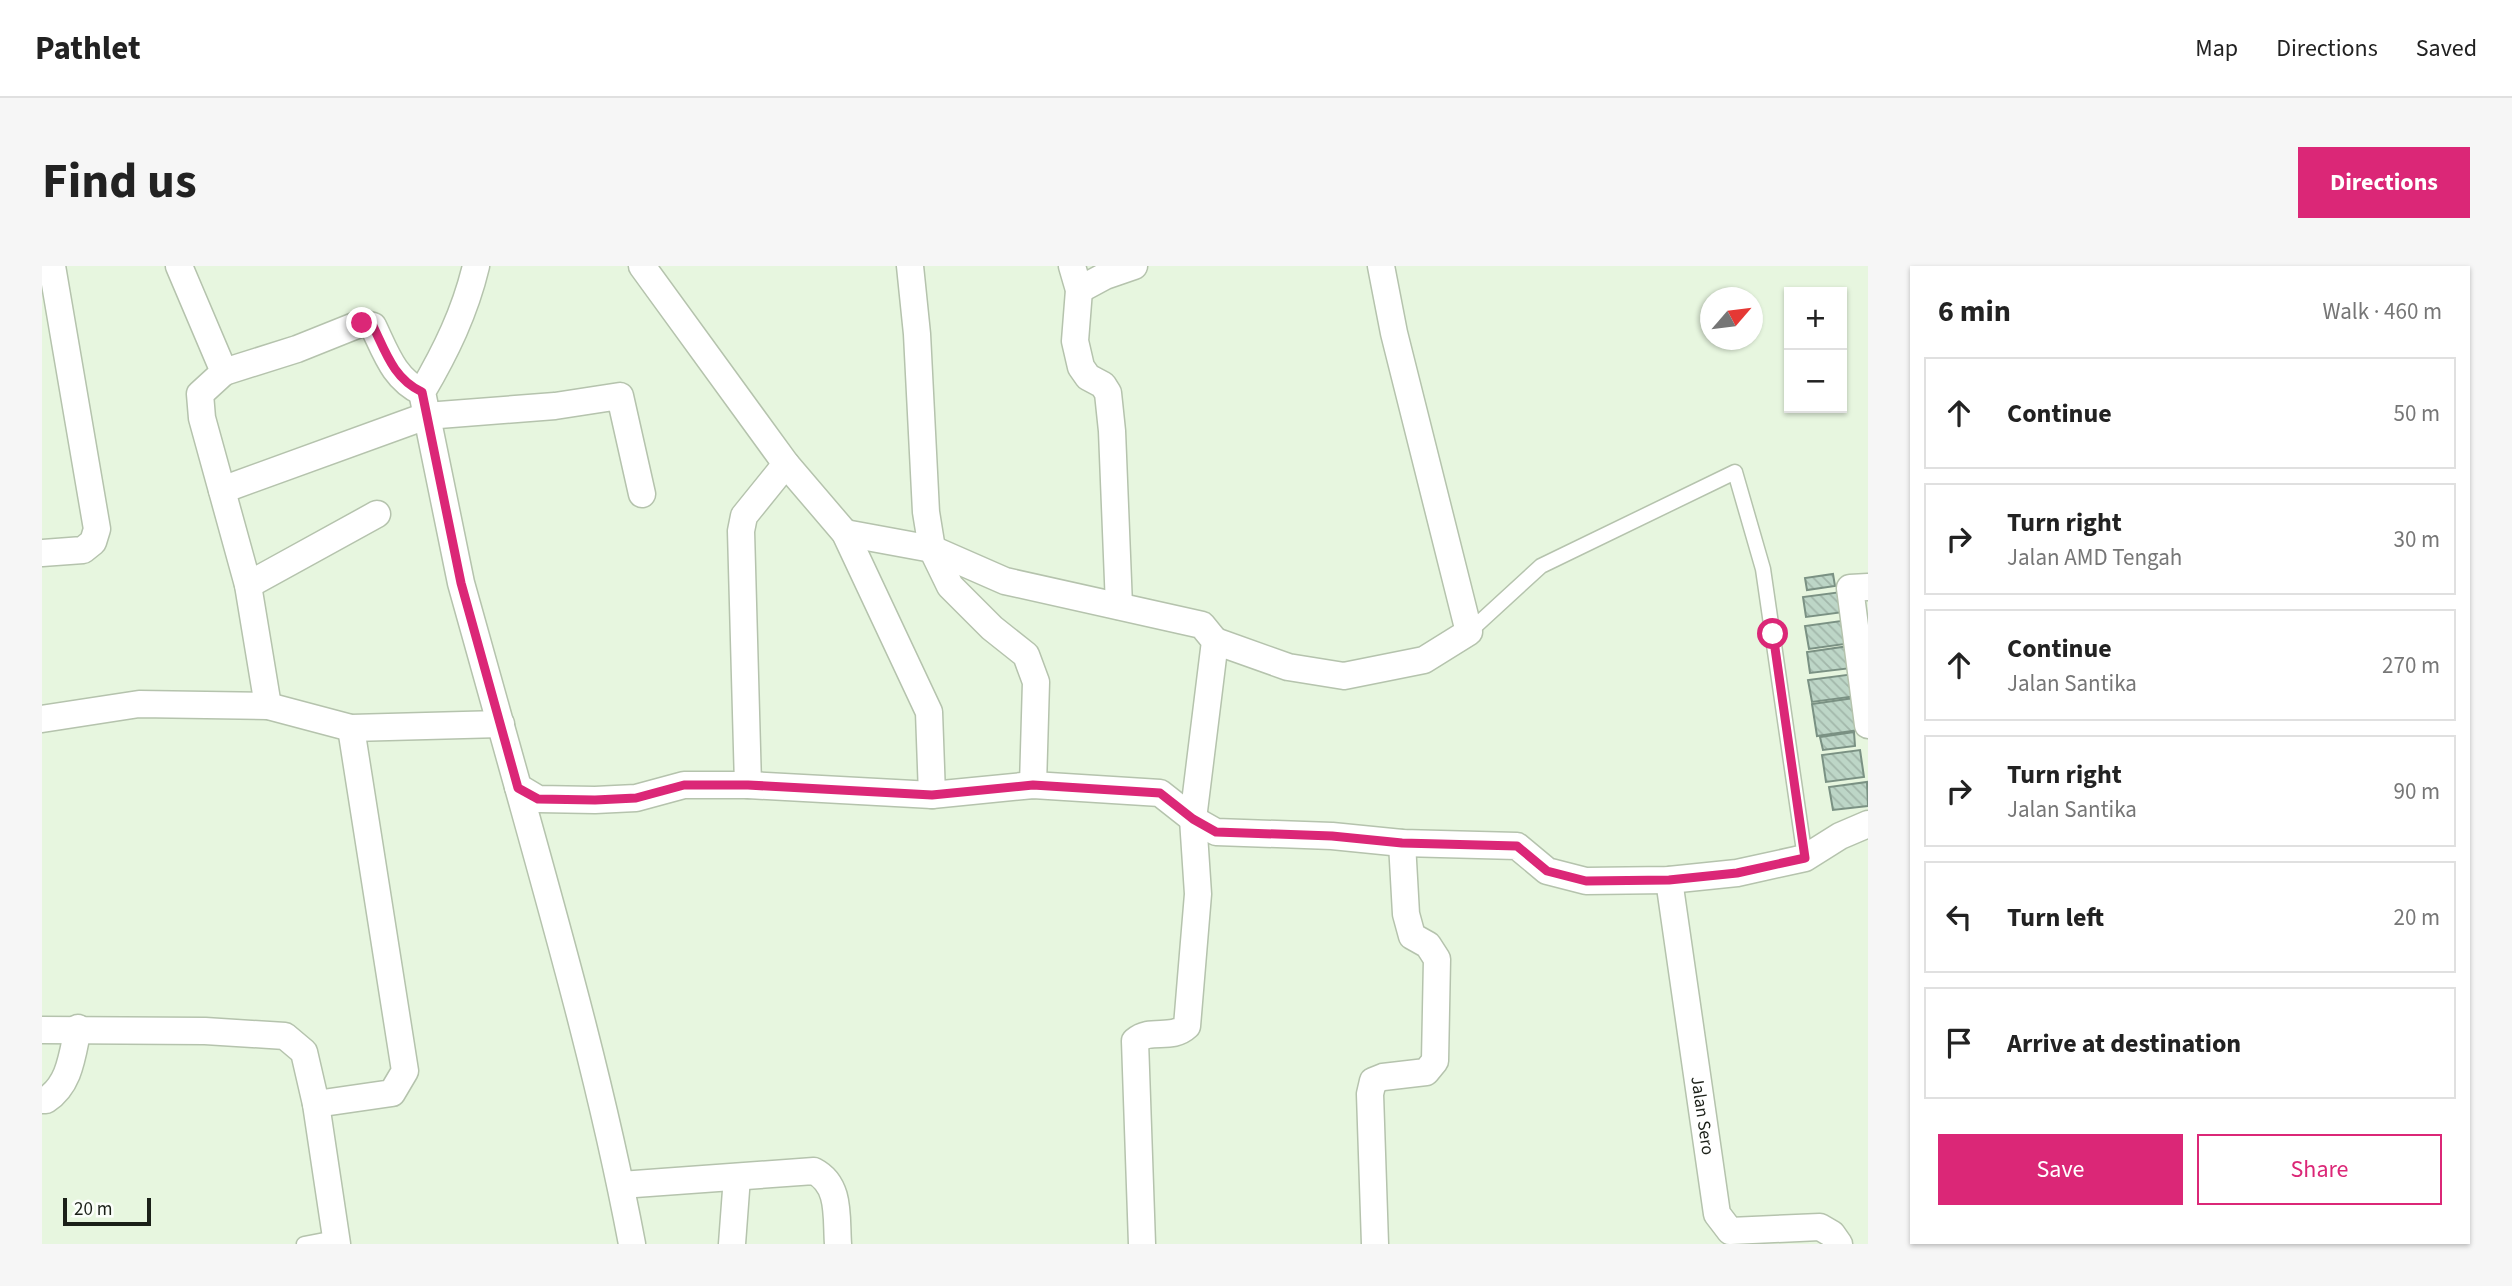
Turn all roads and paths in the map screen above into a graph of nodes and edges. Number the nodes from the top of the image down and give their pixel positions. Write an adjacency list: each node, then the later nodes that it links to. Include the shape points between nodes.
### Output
1 (52, 266): 17 (street, via 97,529 93,542 83,550)
2 (179, 266): 9 (street)
3 (476, 266): 10 (street, via 467,301)
4 (642, 266): 11 (street)
5 (910, 266): 16 (street)
6 (1134, 266): 8 (street, via 1105,276)
7 (1381, 266): 21 (street)
8 (1075, 278): 20 (street, via 1075,341 1081,367 1108,393)
9 (224, 372): 10 (street, via 362,323 373,326 394,370); 12 (street, via 200,394)
10 (424, 404): 12 (street); 13 (street, via 555,406 620,396); 25 (street, via 461,583)
11 (786, 464): 15 (street); 28 (street, via 744,516 741,531)
12 (222, 490): 18 (street)
13 (642, 494)
14 (377, 514): 18 (street)
15 (845, 533): 16 (street); 31 (street, via 929,712)
16 (932, 549): 20 (street, via 1004,581); 29 (street, via 950,586 1026,655 1036,682)
17 (42, 553)
18 (248, 585): 23 (street)
19 (1868, 587): 26 (street, via 1850,588)
20 (1119, 606): 22 (street, via 1202,625)
21 (1469, 632): 22 (street, via 1424,660 1344,676 1288,667); 35 (lane, via 1541,566 1735,472 1763,569)
22 (1215, 641): 32 (street)
23 (268, 706): 24 (street, via 139,704); 27 (street)
24 (42, 719)
25 (501, 724): 27 (street); 30 (street)
26 (1868, 725)
27 (351, 728): 40 (street, via 405,1070 392,1093)
28 (748, 785): 30 (street, via 684,785 636,798 595,800 538,799); 31 (street)
29 (1033, 785): 31 (street); 32 (street, via 1160,793)
30 (518, 788): 42 (street)
31 (932, 795)
32 (1193, 819): 34 (street, via 1216,832); 48 (street, via 1198,894 1187,1026 1179,1034 1144,1035 1135,1041)
33 (1868, 824): 35 (street)
34 (1402, 843): 36 (street, via 1517,846 1547,871 1586,881); 49 (street, via 1406,914 1412,936 1428,944 1437,959 1435,1061 1426,1072 1373,1081)
35 (1805, 858): 36 (street, via 1737,873)
36 (1669, 880): 50 (street, Jalan Sero, via 1717,1214 1730,1231 1820,1227)
37 (78, 1028): 38 (street); 39 (street, via 66,1080 58,1092); 40 (street, via 285,1036 304,1052)
38 (42, 1030)
39 (42, 1100)
40 (316, 1104): 43 (street)
41 (737, 1177): 42 (street); 46 (street); 47 (street, via 814,1171 824,1176 834,1188)
42 (621, 1185): 45 (street)
43 (336, 1241): 44 (lane)
44 (304, 1244)
45 (632, 1244)
46 (732, 1244)
47 (838, 1244)
48 (1142, 1244)
49 (1374, 1244)
50 (1839, 1244)

